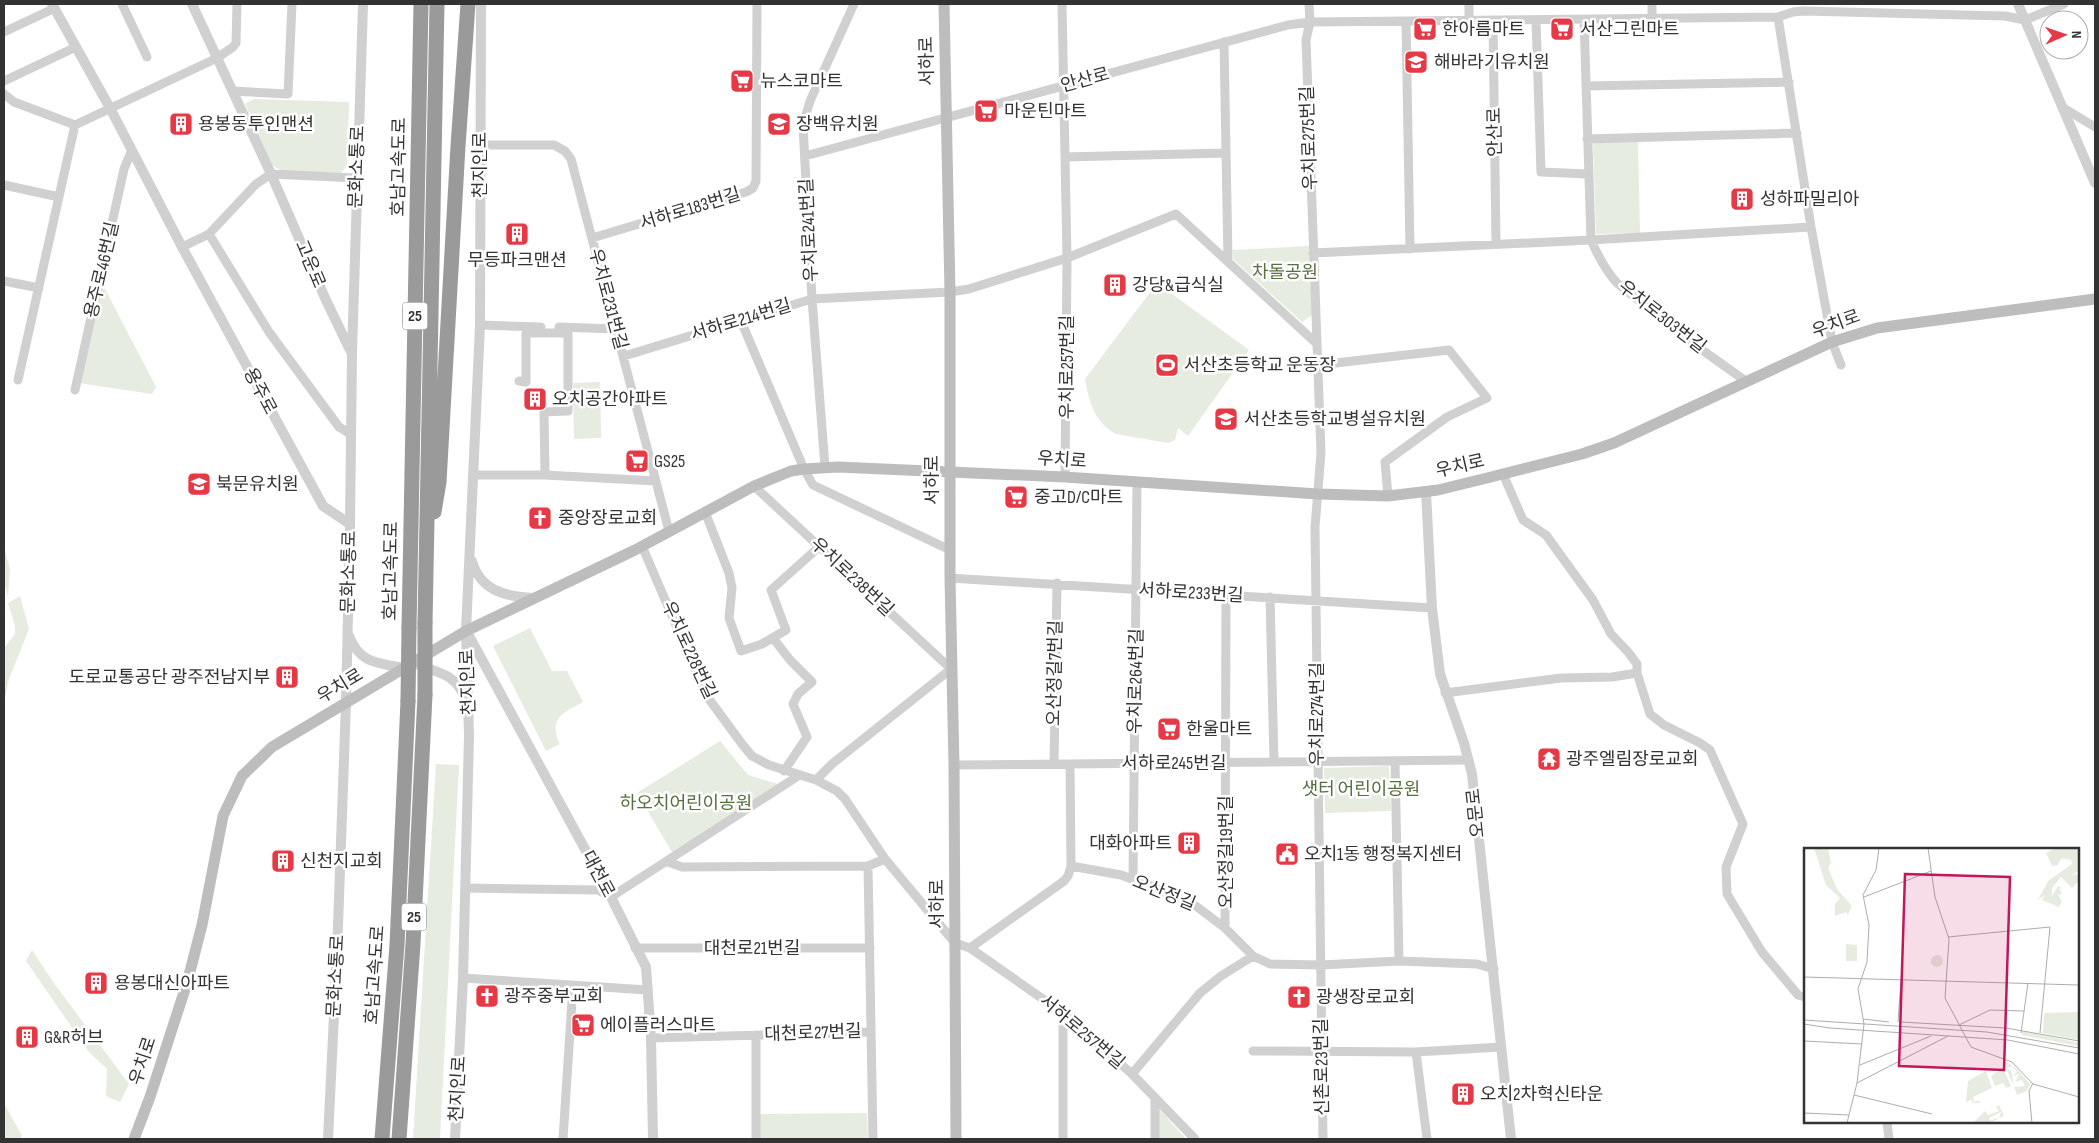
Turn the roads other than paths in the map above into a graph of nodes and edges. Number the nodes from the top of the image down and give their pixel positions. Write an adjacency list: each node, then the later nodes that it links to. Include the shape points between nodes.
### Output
1 (122, 4): 32 (street)
2 (192, 4): 33 (street, 고운로)
3 (238, 4): 33 (street, via 236,43)
4 (292, 4): 38 (street, via 288,94)
5 (363, 4): 54 (street, 문화소통로)
6 (421, 4): 170 (highway, 호남고속도로 / 25, bridge, via 408,701)
7 (437, 4): 107 (highway, 호남고속도로 / 25)
8 (468, 4): 107 (highway, via 439,482)
9 (481, 4): 47 (street, 천지인로)
10 (757, 4): 60 (street, 서하로183번길, via 756,181 753,188)
11 (854, 4): 50 (street, 우치로241번길, via 805,117)
12 (944, 4): 42 (main road, 서하로)
13 (1062, 4): 36 (street, 우치로257번길)
14 (1309, 4): 27 (street, 우치로275번길)
15 (1469, 4): 23 (street)
16 (1652, 4): 21 (street)
17 (2018, 4): 26 (street)
18 (2064, 4): 26 (street)
19 (54, 6): 29 (street); 31 (street, 용주로)
20 (1778, 17): 21 (street, 안산로); 26 (street, 안산로, via 1802,11 1852,11 2005,16); 35 (street)
21 (1652, 18): 22 (street, 안산로)
22 (1584, 19): 25 (street, 안산로); 37 (street, 우치로303번길)
23 (1469, 20): 24 (street, 안산로); 28 (street, 안산로)
24 (1493, 20): 25 (street, 안산로); 62 (street, 안산로)
25 (1536, 20): 53 (street, via 1541,172)
26 (2025, 20): 40 (street)
27 (1310, 22): 28 (street, 안산로); 30 (street, 안산로); 65 (street, 우치로275번길, via 1306,40)
28 (1406, 22): 64 (street)
29 (4, 32)
30 (1224, 42): 36 (street, 안산로); 49 (street)
31 (76, 48): 34 (street); 41 (street, 용주로)
32 (147, 57)
33 (217, 58): 38 (street, 고운로); 41 (street)
34 (4, 81)
35 (1788, 82): 37 (street); 45 (street)
36 (1064, 86): 42 (street, 안산로); 51 (street, 우치로257번길)
37 (1586, 86): 46 (street, 우치로303번길)
38 (232, 91): 52 (street, 고운로)
39 (4, 94): 43 (street, via 14,102)
40 (2062, 107): 44 (street); 55 (street)
41 (110, 108): 43 (street); 48 (street, 용주로)
42 (945, 117): 50 (street); 70 (main road, 서하로)
43 (75, 125): 57 (street)
44 (2095, 127)
45 (1797, 133): 46 (street); 58 (street)
46 (1587, 139): 53 (street, 우치로303번길)
47 (480, 145): 60 (street, 우치로231번길, via 554,145 565,151); 74 (street, 천지인로)
48 (132, 152): 63 (street, 용주로); 85 (street, 용주로46번길, via 124,169)
49 (1225, 153): 51 (street); 67 (street)
50 (805, 156): 71 (street, 우치로241번길)
51 (1065, 157): 66 (street, 우치로257번길)
52 (271, 174): 54 (street); 59 (street, via 256,184); 78 (street, 고운로, via 324,298)
53 (1588, 174): 61 (street, 우치로303번길)
54 (356, 178): 78 (street, 문화소통로)
55 (2095, 183)
56 (4, 185): 57 (street)
57 (59, 197): 69 (street)
58 (1811, 227): 61 (street); 76 (street)
59 (209, 234): 63 (street); 86 (street, via 269,332 339,427)
60 (592, 238): 75 (street, 우치로231번길)
61 (1591, 240): 62 (street); 84 (street, 우치로303번길, via 1608,274 1617,283)
62 (1496, 244): 64 (street)
63 (182, 247): 101 (street, 용주로, via 323,506)
64 (1410, 249): 65 (street)
65 (1313, 253): 77 (street, 우치로275번길)
66 (1067, 258): 67 (street, via 1176,214); 70 (street); 93 (street, 우치로257번길)
67 (1228, 260): 77 (street)
68 (4, 281): 69 (street)
69 (39, 288): 82 (street)
70 (950, 292): 71 (street, 서하로214번길); 89 (main road, 서하로)
71 (812, 299): 73 (street, 서하로214번길); 87 (street, 우치로241번길)
72 (2095, 299): 76 (main road, 우치로, via 1877,328)
73 (740, 321): 79 (street, 서하로214번길); 88 (street)
74 (480, 326): 75 (street); 91 (street, 천지인로)
75 (616, 329): 79 (street, 우치로231번길)
76 (1832, 342): 81 (street); 84 (main road, 우치로)
77 (1316, 343): 80 (street, 우치로275번길)
78 (352, 353): 86 (street, 문화소통로)
79 (624, 356): 94 (street, 우치로231번길)
80 (1318, 364): 98 (street, 우치로275번길, via 1321,453); 99 (street, via 1449,350 1488,398 1447,417 1385,462)
81 (1842, 365)
82 (18, 380)
83 (519, 381): 92 (street, via 526,382 526,333 568,333 568,412 544,412)
84 (1747, 382): 90 (main road, 우치로, via 1614,443)
85 (75, 390)
86 (351, 434): 101 (street, 문화소통로)
87 (825, 467): 88 (main road, 우치로); 89 (main road, 우치로)
88 (804, 469): 96 (main road, 우치로, via 778,475); 105 (street, via 813,485)
89 (950, 471): 93 (main road, 우치로); 105 (main road, 서하로)
90 (1503, 474): 97 (main road, 우치로); 121 (street, via 1523,520 1546,535 1593,600 1611,634 1636,664)
91 (474, 475): 92 (street); 106 (street, 천지인로)
92 (545, 475): 94 (street)
93 (1065, 477): 95 (main road, 우치로)
94 (656, 481): 102 (street, 우치로231번길)
95 (1137, 483): 98 (main road, 우치로); 110 (street, 우치로264번길)
96 (754, 486): 100 (main road, 우치로); 104 (street, 우치로238번길)
97 (1426, 492): 99 (main road, 우치로); 115 (street, 오문로)
98 (1318, 494): 99 (main road, 우치로); 114 (street, 우치로274번길, via 1315,517)
99 (1388, 496)
100 (705, 512): 102 (main road, 우치로); 118 (street, via 729,573 732,588 729,618 741,651)
101 (350, 524): 117 (street, 문화소통로)
102 (669, 531): 103 (main road, 우치로)
103 (642, 546): 112 (main road, 우치로); 134 (street, 우치로228번길, via 706,695 752,756)
104 (819, 547): 118 (street, via 771,590 786,630); 120 (street, 우치로238번길)
105 (950, 550): 108 (main road, 서하로)
106 (470, 555): 112 (street, via 478,574 494,590 513,598); 116 (street, 천지인로)
107 (426, 566): 171 (highway, 호남고속도로 / 25, bridge, via 425,695 413,944)
108 (950, 578): 109 (street, 서하로233번길); 120 (main road, 서하로)
109 (1057, 583): 110 (street, 서하로233번길); 131 (street, 오산정길7번길)
110 (1137, 590): 111 (street, 서하로233번길); 130 (street, 우치로264번길)
111 (1226, 595): 113 (street, 서하로233번길); 128 (street, 오산정길19번길)
112 (534, 598): 116 (main road, 우치로)
113 (1270, 598): 114 (street, 서하로233번길); 129 (street)
114 (1316, 600): 115 (street, 서하로233번길); 127 (street, 우치로274번길)
115 (1432, 608): 122 (street, 오문로)
116 (466, 631): 119 (main road, 우치로); 124 (street, 천지인로); 143 (street, 대천로)
117 (348, 632): 119 (street, via 355,649 365,659); 123 (street, 문화소통로)
118 (772, 638): 134 (street, via 812,682 798,694 793,704 807,737)
119 (408, 666): 123 (main road, 우치로); 124 (street, via 444,674 454,680)
120 (951, 669): 133 (main road, 서하로); 136 (street)
121 (1637, 673): 122 (street, via 1561,678); 156 (street, via 1650,714 1664,726 1710,750 1743,824 1726,867 1727,894 1762,952 1798,995)
122 (1445, 693): 126 (street, 오문로)
123 (346, 704): 168 (main road, 우치로, via 272,747 242,776 223,816 187,983); 169 (street, 문화소통로)
124 (469, 705): 142 (street, 천지인로)
125 (1395, 760): 126 (street, 서하로245번길); 127 (street, 서하로245번길); 150 (street)
126 (1469, 760): 152 (street, 오문로)
127 (1317, 761): 129 (street, 서하로245번길); 151 (street, 우치로274번길)
128 (1226, 762): 129 (street, 서하로245번길); 130 (street, 서하로245번길); 144 (street, 오산정길19번길)
129 (1274, 762)
130 (1135, 763): 132 (street, 서하로245번길); 141 (street, 우치로264번길)
131 (1054, 764): 132 (street, 서하로245번길); 133 (street, 서하로245번길)
132 (1070, 764): 140 (street)
133 (954, 765): 145 (main road, 서하로)
134 (784, 771): 135 (street, 우치로228번길)
135 (798, 776): 136 (street, 우치로228번길); 138 (street)
136 (816, 780): 137 (street, 우치로228번길, via 845,799)
137 (885, 859): 139 (street); 145 (street, 우치로228번길)
138 (668, 862): 139 (street, via 682,867); 143 (street)
139 (868, 866): 147 (street)
140 (1071, 866): 141 (street, 오산정길); 148 (street, via 1064,881)
141 (1133, 880): 144 (street, 오산정길, via 1188,900)
142 (466, 888): 143 (street, via 598,890); 153 (street, 천지인로)
143 (611, 897): 146 (street, 대천로)
144 (1225, 928): 149 (street, 오산정길)
145 (955, 942): 148 (street, 서하로257번길); 177 (main road, 서하로)
146 (635, 948): 147 (street, 대천로21번길); 155 (street, 대천로, via 646,967)
147 (870, 948): 158 (street)
148 (970, 948): 157 (street, 서하로257번길)
149 (1253, 956): 151 (street, 오산정길, via 1270,964); 165 (street, via 1200,993)
150 (1399, 961): 151 (street, 오산정길); 152 (street, 오산정길, via 1477,964)
151 (1321, 965): 162 (street, 신촌로23번길)
152 (1494, 969): 161 (street, 오문로)
153 (463, 978): 154 (street); 172 (street, 천지인로)
154 (573, 985): 155 (street); 173 (street)
155 (648, 990): 160 (street, 대천로)
156 (1804, 997)
157 (1063, 1013): 165 (street, 서하로257번길); 178 (street)
158 (871, 1032): 159 (street, 대천로27번길); 176 (street)
159 (756, 1035): 160 (street, 대천로27번길); 175 (street, 대천로27번길)
160 (651, 1038): 174 (street, 대천로)
161 (1501, 1048): 164 (street); 183 (street, 오문로)
162 (1321, 1051): 163 (street); 164 (street); 181 (street, 신촌로23번길)
163 (1253, 1052)
164 (1416, 1052): 182 (street)
165 (1132, 1074): 166 (street, 서하로257번길)
166 (1155, 1099): 179 (street); 180 (street, 서하로257번길)
167 (1887, 1123): 184 (street)
168 (134, 1139)
169 (328, 1139)
170 (382, 1139)
171 (399, 1139)
172 (455, 1139)
173 (563, 1139)
174 (653, 1139)
175 (756, 1139)
176 (873, 1139)
177 (956, 1139)
178 (1063, 1139)
179 (1155, 1139)
180 (1195, 1139)
181 (1323, 1139)
182 (1427, 1139)
183 (1511, 1139)
184 (1889, 1139)

